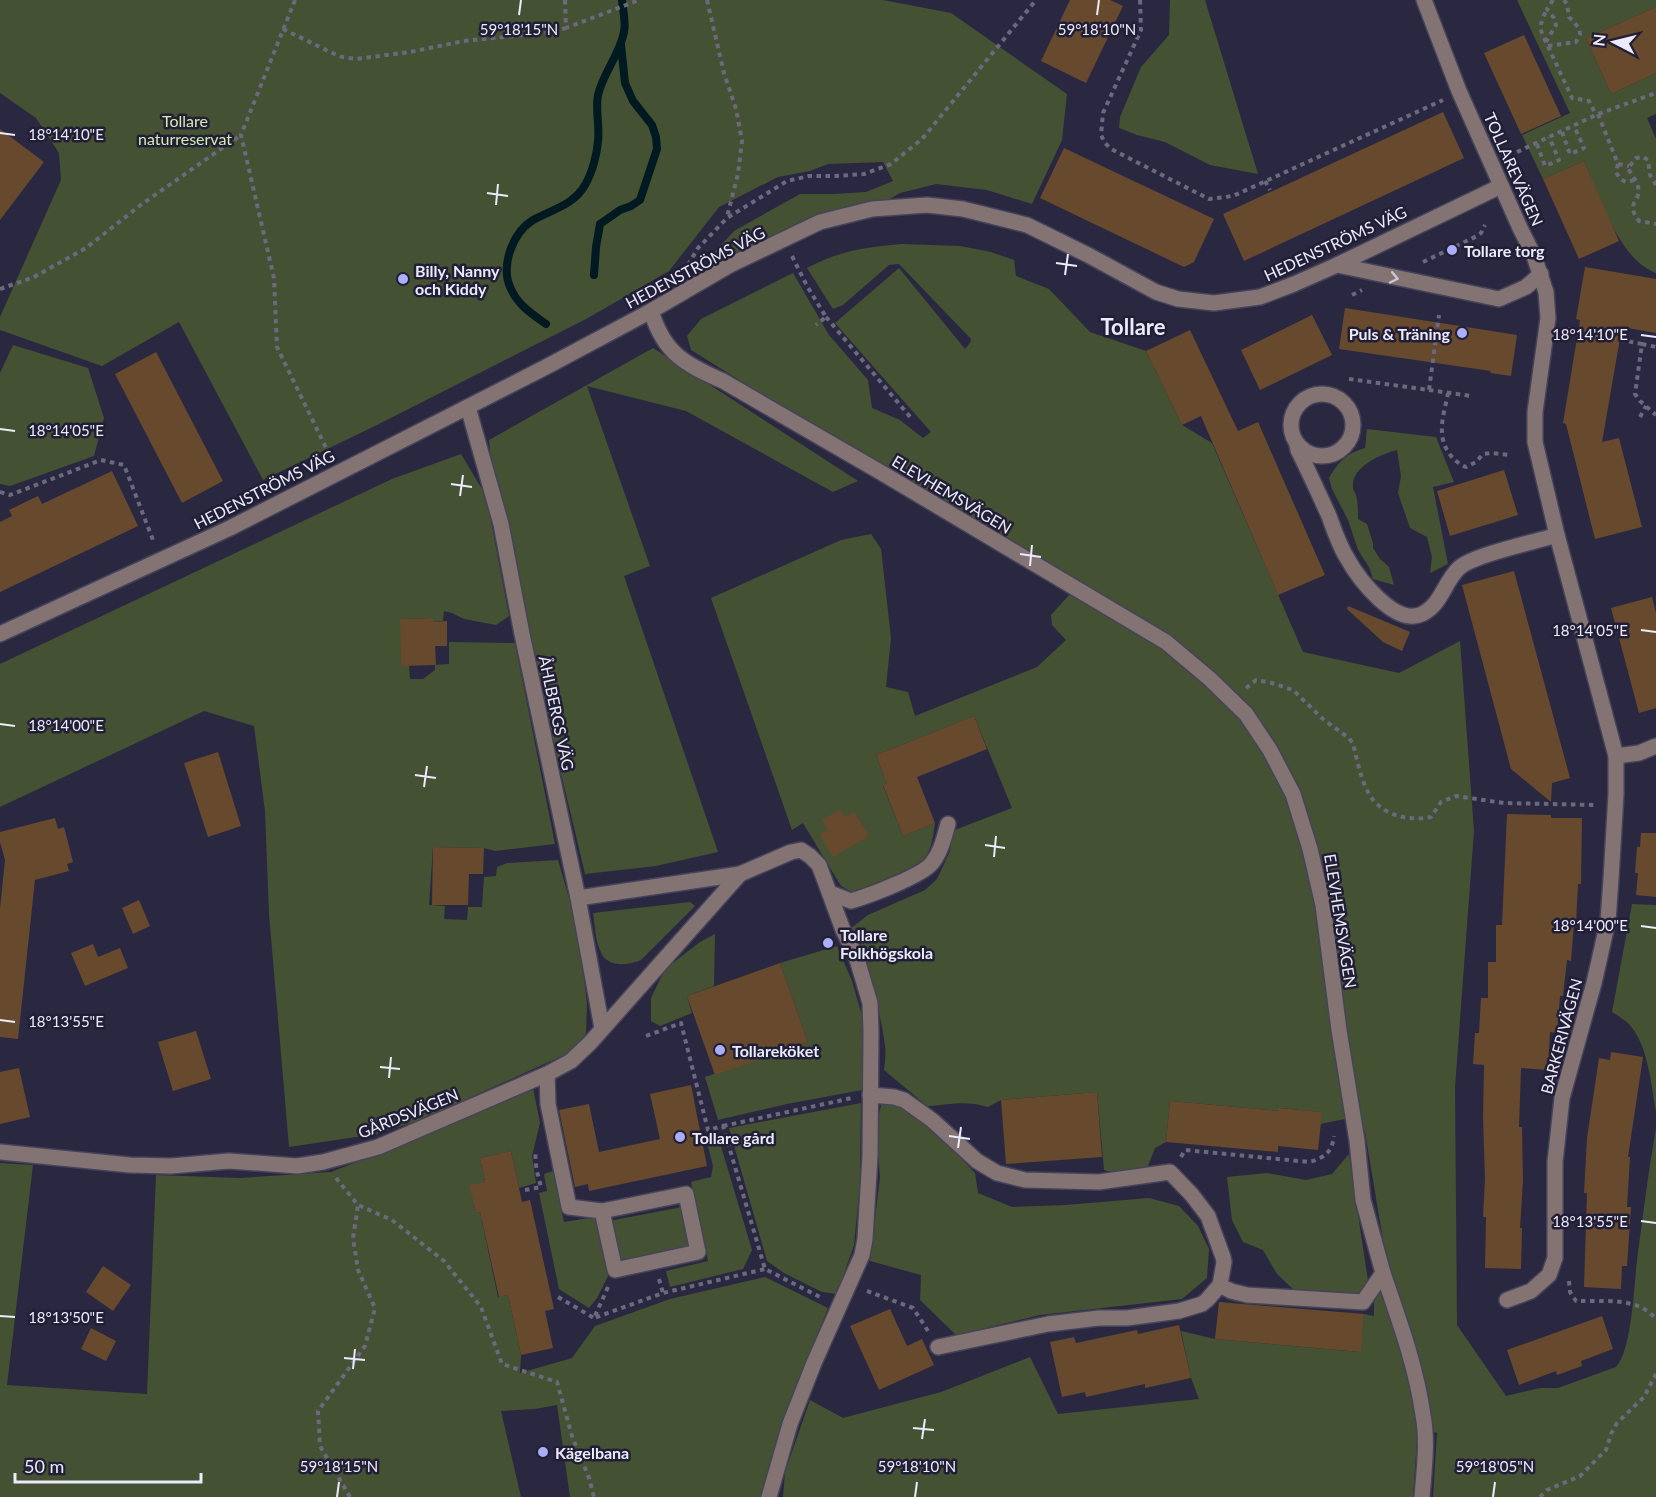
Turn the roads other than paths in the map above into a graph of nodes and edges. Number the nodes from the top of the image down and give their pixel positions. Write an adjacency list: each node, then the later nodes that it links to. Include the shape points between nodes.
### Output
1 (1424, 0): 2 (street, TOLLAREVÄGEN)
2 (1501, 186): 3 (street, HEDENSTRÖMS VÄG); 4 (street, TOLLAREVÄGEN)
3 (1337, 265): 4 (street, one-way to 4, via 1499,299 1526,287); 5 (street, HEDENSTRÖMS VÄG, via 1260,297 1214,303 1195,301 1155,292 1027,225 963,209 894,207 820,222 730,265)
4 (1541, 274): 8 (street, TOLLAREVÄGEN, via 1548,318 1535,412 1535,442)
5 (651, 311): 6 (street, HEDENSTRÖMS VÄG); 21 (street, ELEVHEMSVÄGEN, via 659,332 679,358 882,472 1166,642 1246,714 1293,794 1311,849 1323,905 1363,1200)
6 (468, 407): 9 (street, HEDENSTRÖMS VÄG, via 230,528); 15 (street, ÅHLBERGS VÄG, via 501,524)
7 (1297, 445): 7 (street, via 1323,456 1342,449 1353,432 1345,403 1318,393 1301,401 1290,427); 8 (street, via 1346,557 1363,583 1400,614 1418,616 1430,610 1459,567)
8 (1557, 535): 11 (street, TOLLAREVÄGEN)
9 (0, 634)
10 (1656, 746): 11 (street)
11 (1616, 756): 23 (street, BARKERIVÄGEN, via 1608,921 1561,1109 1555,1162 1555,1258 1550,1275 1531,1291)
12 (948, 824): 14 (street, via 938,855 920,873 850,902)
13 (740, 874): 14 (street, GÅRDSVÄGEN, via 801,850 819,865); 15 (street, GÅRDSVÄGEN); 16 (street, GÅRDSVÄGEN)
14 (830, 892): 18 (street, GÅRDSVÄGEN, via 870,1003)
15 (578, 898): 16 (street, ÅHLBERGS VÄG)
16 (602, 1028): 17 (street, GÅRDSVÄGEN, via 571,1061)
17 (547, 1074): 19 (street, GÅRDSVÄGEN, via 378,1147 297,1166 229,1161 130,1165); 20 (street, via 548,1104 569,1207)
18 (870, 1095): 22 (street, via 904,1100 997,1173 1025,1180 1100,1182 1170,1172 1208,1216 1224,1262); 25 (street, GÅRDSVÄGEN, via 868,1197 862,1255 790,1424)
19 (0, 1152)
20 (602, 1211): 20 (street, via 686,1194 698,1252 615,1270)
21 (1383, 1274): 22 (street, via 1363,1302 1247,1295); 26 (street, ELEVHEMSVÄGEN, via 1407,1344 1424,1415)
22 (1220, 1285): 24 (street, via 1202,1304 1179,1311 1048,1324)
23 (1507, 1300)
24 (938, 1347)
25 (769, 1497)
26 (1422, 1497)

